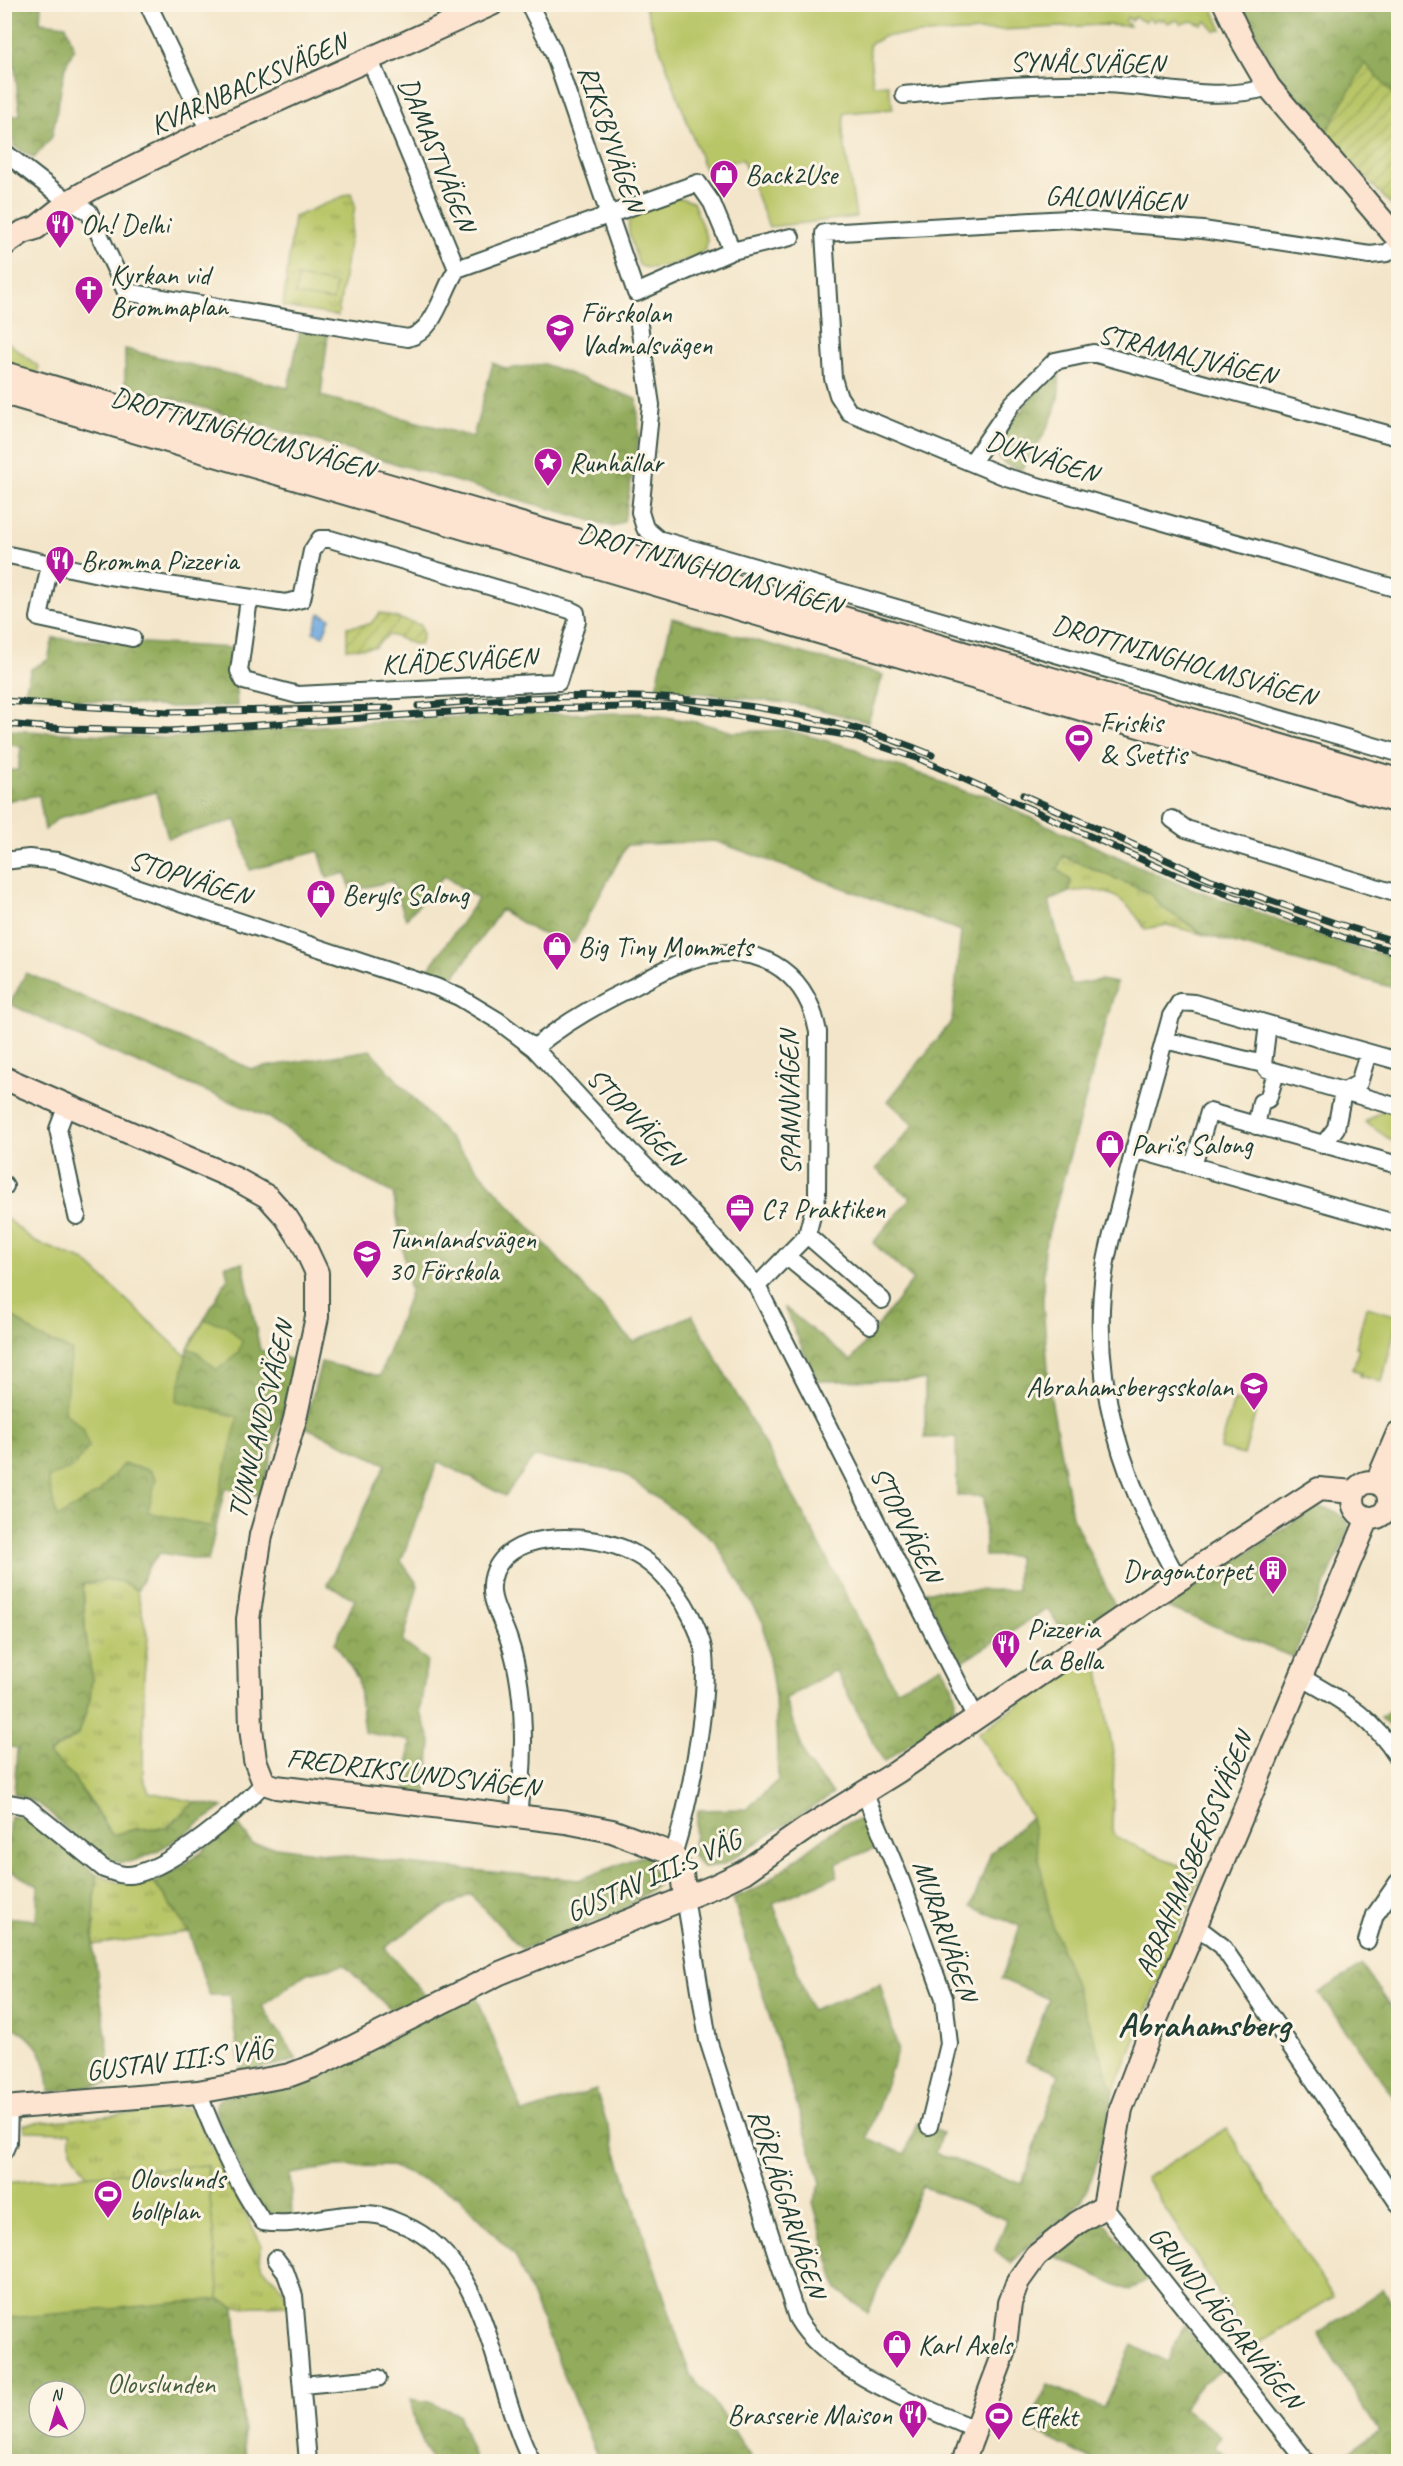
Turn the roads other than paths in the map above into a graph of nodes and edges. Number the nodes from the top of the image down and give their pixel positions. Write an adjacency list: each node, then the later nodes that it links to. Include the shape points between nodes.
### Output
1 (148, 4): 8 (street)
2 (492, 4): 5 (street, KVARNBACKSVÄGEN)
3 (529, 4): 11 (street, RIKSBYVÄGEN, via 553,51)
4 (1225, 4): 6 (street)
5 (370, 60): 8 (street, KVARNBACKSVÄGEN); 20 (street, DAMASTVÄGEN)
6 (1269, 87): 7 (street, SYNÅLSVÄGEN, via 1218,93 1045,83); 15 (street)
7 (904, 95)
8 (209, 131): 10 (street, KVARNBACKSVÄGEN)
9 (4, 152): 10 (street)
10 (70, 201): 12 (street, KVARNBACKSVÄGEN); 20 (street, via 89,212 126,292 408,338 420,335 428,327)
11 (610, 214): 18 (street, via 698,183 712,203); 18 (street, RIKSBYVÄGEN, via 636,294); 20 (street)
12 (36, 228): 17 (street, KVARNBACKSVÄGEN); 19 (street, KVARNBACKSVÄGEN, via 30,240)
13 (824, 233): 16 (street, GALONVÄGEN, via 1068,219 1203,230 1370,255 1387,253); 25 (street, DUKVÄGEN, via 833,378 838,395 849,412)
14 (791, 237): 18 (street)
15 (1398, 238)
16 (1398, 244)
17 (4, 245)
18 (732, 251)
19 (4, 262)
20 (457, 269)
21 (639, 325): 31 (street, DROTTNINGHOLMSVÄGEN, via 651,405 640,512 645,528 658,540)
22 (4, 373): 32 (street, DROTTNINGHOLMSVÄGEN)
23 (4, 393): 33 (street, DROTTNINGHOLMSVÄGEN)
24 (1398, 437): 25 (street, STRAMALJVÄGEN, via 1093,353 1055,361 1012,404)
25 (972, 462): 28 (street, DUKVÄGEN, via 1006,477)
26 (4, 554): 27 (street, KLÄDESVÄGEN)
27 (50, 564): 29 (street, KLÄDESVÄGEN); 30 (street, via 39,618)
28 (1398, 589)
29 (249, 598): 29 (street, KLÄDESVÄGEN, via 238,671 244,681 298,695 558,682 576,621 576,613 570,610 330,539 320,539 312,551 302,599 285,603)
30 (132, 638)
31 (1398, 753)
32 (1398, 780)
33 (1398, 802)
34 (1172, 819): 36 (street, via 1186,829)
35 (4, 861): 39 (street, STOPVÄGEN, via 57,861 436,987 497,1020)
36 (1398, 894)
37 (1268, 1024): 38 (street, via 1180,1002 1171,1016); 40 (street); 42 (street)
38 (1165, 1040): 42 (street); 49 (street)
39 (534, 1048): 54 (street, SPANNVÄGEN, via 557,1029 602,1003 692,959 713,954 740,955 765,959 788,972 813,1007 818,1032 817,1196); 56 (street, STOPVÄGEN)
40 (1368, 1053): 41 (street); 44 (street, via 1359,1083)
41 (1398, 1061)
42 (1269, 1069): 44 (street); 47 (street, via 1268,1099 1261,1102)
43 (4, 1078): 45 (street, TUNNLANDSVÄGEN)
44 (1343, 1092): 46 (street); 48 (street, via 1336,1128)
45 (66, 1105): 52 (street, via 58,1129); 68 (street, TUNNLANDSVÄGEN, via 236,1179 268,1197 303,1243 317,1273 317,1317 295,1419 261,1535 248,1619 251,1728 255,1760)
46 (1398, 1107)
47 (1256, 1126): 48 (street); 50 (street, via 1209,1112)
48 (1323, 1145): 51 (street)
49 (1134, 1149): 50 (street); 64 (street, via 1105,1268 1103,1356 1119,1450 1153,1534)
50 (1193, 1166): 53 (street)
51 (1398, 1166)
52 (77, 1216)
53 (1398, 1224)
54 (807, 1235): 55 (street); 57 (street)
55 (786, 1256): 56 (street); 58 (street)
56 (757, 1286): 66 (street, STOPVÄGEN)
57 (882, 1299)
58 (870, 1325)
59 (1398, 1433): 60 (street)
60 (1377, 1482): 61 (street, via 1364,1482); 62 (street, via 1387,1492)
61 (1354, 1492): 63 (street, via 1354,1508); 64 (street, GUSTAV III:S VÄG, via 1319,1489)
62 (1393, 1509): 63 (street)
63 (1368, 1518): 65 (street, ABRAHAMSBERGSVÄGEN)
64 (1179, 1580): 66 (street, GUSTAV III:S VÄG)
65 (1301, 1677): 67 (street, via 1361,1713 1382,1733); 75 (street, ABRAHAMSBERGSVÄGEN)
66 (975, 1716): 69 (street, GUSTAV III:S VÄG)
67 (1398, 1758)
68 (264, 1783): 70 (street, FREDRIKSLUNDSVÄGEN, via 244,1804 175,1856 134,1875 105,1869 26,1806); 71 (street, FREDRIKSLUNDSVÄGEN)
69 (864, 1792): 74 (street, GUSTAV III:S VÄG, via 744,1872); 79 (street, MURARVÄGEN, via 946,2006 949,2044)
70 (4, 1802)
71 (518, 1816): 72 (street, FREDRIKSLUNDSVÄGEN, via 612,1831); 72 (street, via 520,1689 517,1663 490,1588 496,1569 520,1544 536,1540 569,1539 617,1546 633,1552 664,1579 692,1618 702,1646 705,1681 687,1807)
72 (673, 1854): 74 (street)
73 (1398, 1882): 76 (street, via 1375,1915)
74 (686, 1897): 77 (street, GUSTAV III:S VÄG, via 500,1973 320,2064 290,2075); 86 (street, RÖRLÄGGARVÄGEN, via 708,2040 797,2318 817,2344 845,2364 887,2390)
75 (1197, 1927): 81 (street, via 1222,1946); 82 (street, ABRAHAMSBERGSVÄGEN, via 1162,2001 1121,2109)
76 (1367, 1941)
77 (198, 2092): 78 (street, GUSTAV III:S VÄG); 89 (street, via 263,2222 278,2224 345,2213 379,2215 416,2230 445,2253 471,2290)
78 (7, 2108): 80 (street, via 8,2142)
79 (929, 2126)
80 (4, 2151)
81 (1398, 2203)
82 (1104, 2207): 86 (street, via 1036,2256 1018,2281 1010,2303 1004,2353); 90 (street, GRUNDLÄGGARVÄGEN)
83 (276, 2259): 85 (street, via 294,2296)
84 (378, 2378): 85 (street)
85 (302, 2385): 88 (street)
86 (974, 2429): 87 (street)
87 (967, 2460)
88 (308, 2462)
89 (532, 2462)
90 (1307, 2462)

